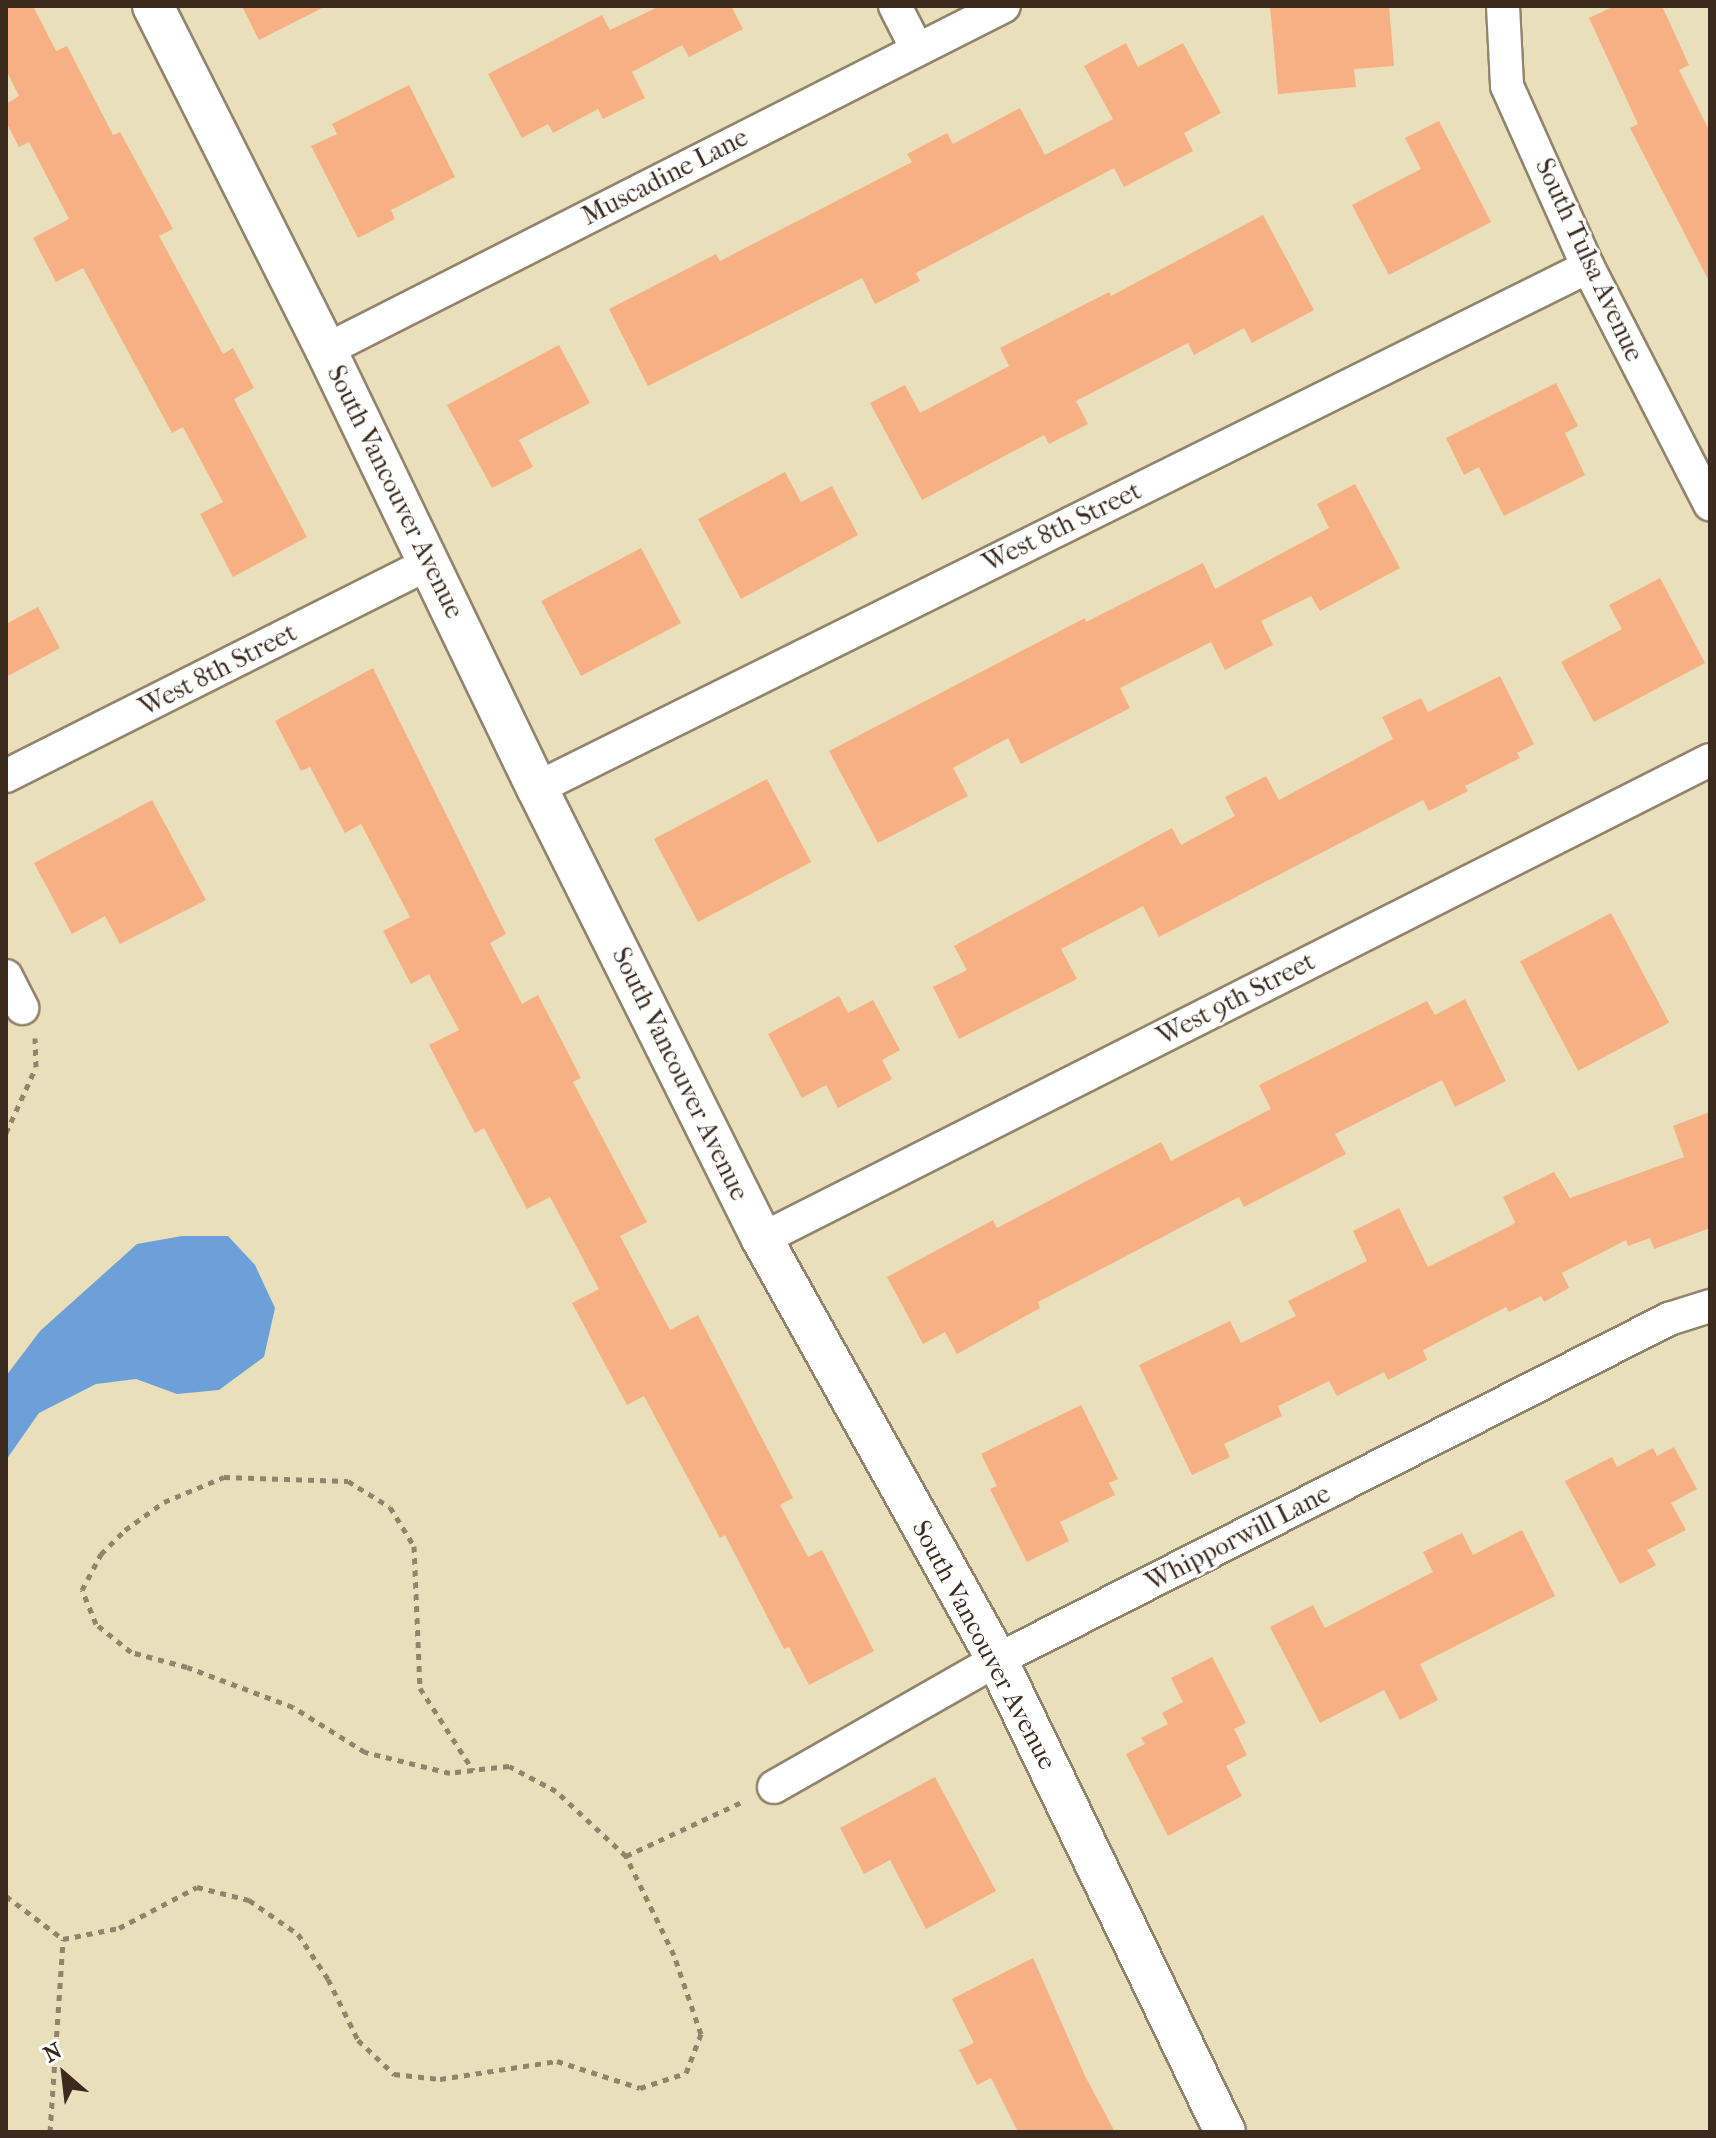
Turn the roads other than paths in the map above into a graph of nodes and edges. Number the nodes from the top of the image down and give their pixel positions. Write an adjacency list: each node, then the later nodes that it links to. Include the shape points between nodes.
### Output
1 (153, 6): 7 (street, South Vancouver Avenue)
2 (895, 6): 5 (street)
3 (1004, 6): 5 (street, Muscadine Lane)
4 (1503, 6): 6 (street, South Tulsa Avenue, via 1507,86)
5 (917, 49): 7 (street, Muscadine Lane)
6 (1588, 267): 8 (street, South Tulsa Avenue); 12 (street, West 8th Street)
7 (326, 350): 9 (street, South Vancouver Avenue)
8 (1710, 504)
9 (429, 563): 11 (street, West 8th Street); 12 (street, South Vancouver Avenue)
10 (1710, 760): 15 (street, West 9th Street)
11 (6, 776)
12 (537, 788): 15 (street, South Vancouver Avenue)
13 (6, 976): 14 (street)
14 (22, 1008)
15 (762, 1239): 17 (street, South Vancouver Avenue)
16 (1710, 1306): 17 (street, Whipporwill Lane, via 1669,1319)
17 (997, 1660): 18 (street, Whipporwill Lane); 19 (street, South Vancouver Avenue)
18 (774, 1787)
19 (1225, 2132)

